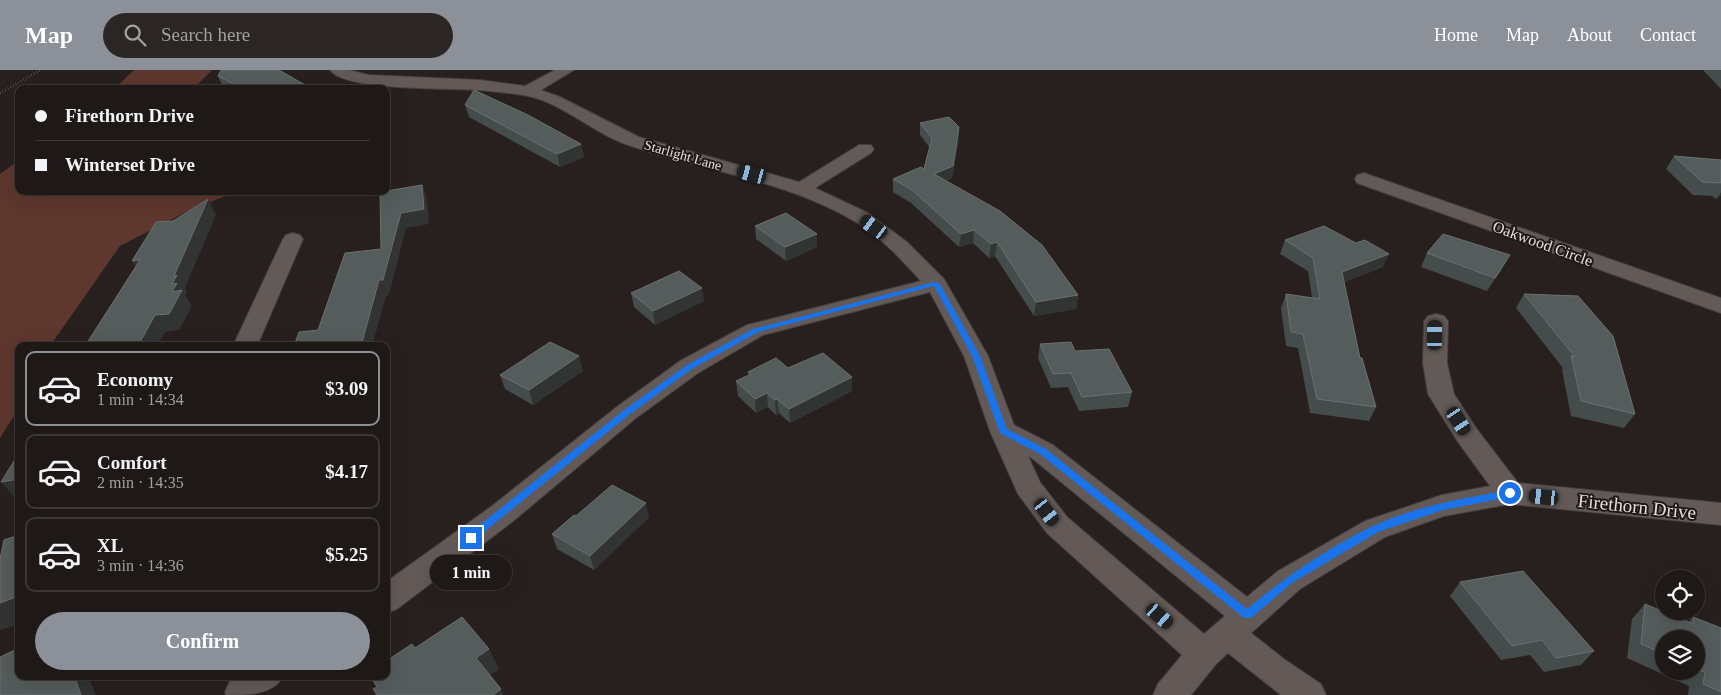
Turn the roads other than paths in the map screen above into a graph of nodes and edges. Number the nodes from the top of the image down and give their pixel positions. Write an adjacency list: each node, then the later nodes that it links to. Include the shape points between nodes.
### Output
1 (338, 70): 3 (street, Starlight Lane, via 369,80 480,85)
2 (566, 70): 3 (street)
3 (528, 91): 6 (street, Starlight Lane, via 554,100 633,141)
4 (865, 149): 6 (street)
5 (1364, 179): 9 (street, Oakwood Circle)
6 (801, 190): 8 (street, Starlight Lane, via 861,217 900,246)
7 (293, 239): 11 (street)
8 (936, 284): 12 (street, Starlight Lane, via 976,356); 15 (street, via 755,330 689,367)
9 (1721, 306)
10 (1436, 321): 13 (street, via 1435,363 1441,394)
11 (247, 342)
12 (1003, 431): 16 (street, via 1043,452); 16 (street, Starlight Lane, via 1028,486 1057,525)
13 (1510, 493): 14 (street, Firethorn Drive); 16 (street, Firethorn Drive, via 1442,506 1375,529 1289,580)
14 (1721, 514)
15 (390, 597)
16 (1227, 634): 17 (street, Firethorn Drive); 18 (street)
17 (1170, 695)
18 (1309, 695)

